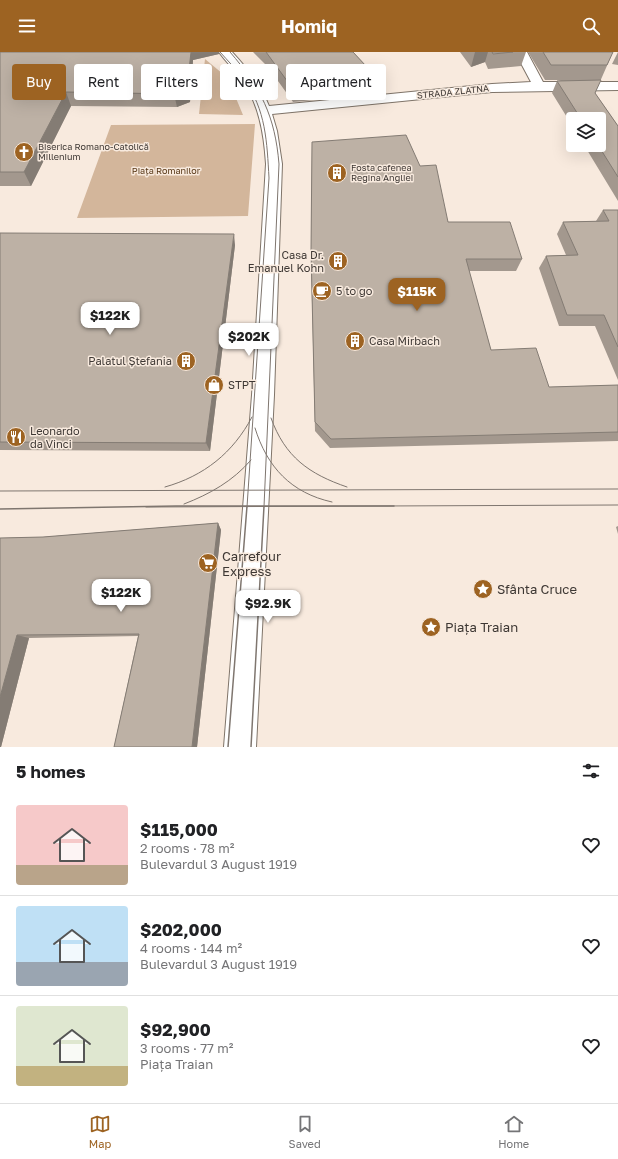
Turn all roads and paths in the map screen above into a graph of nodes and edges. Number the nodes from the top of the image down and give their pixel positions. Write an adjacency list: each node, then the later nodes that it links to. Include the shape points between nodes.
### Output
1 (225, 52): 5 (street, via 249,81)
2 (521, 52): 3 (street)
3 (539, 86): 4 (street, STRADA ZLATNA); 5 (street, STRADA ZLATNA, via 492,88)
4 (618, 86)
5 (265, 111): 6 (street, via 273,149 273,191)
6 (240, 747)

